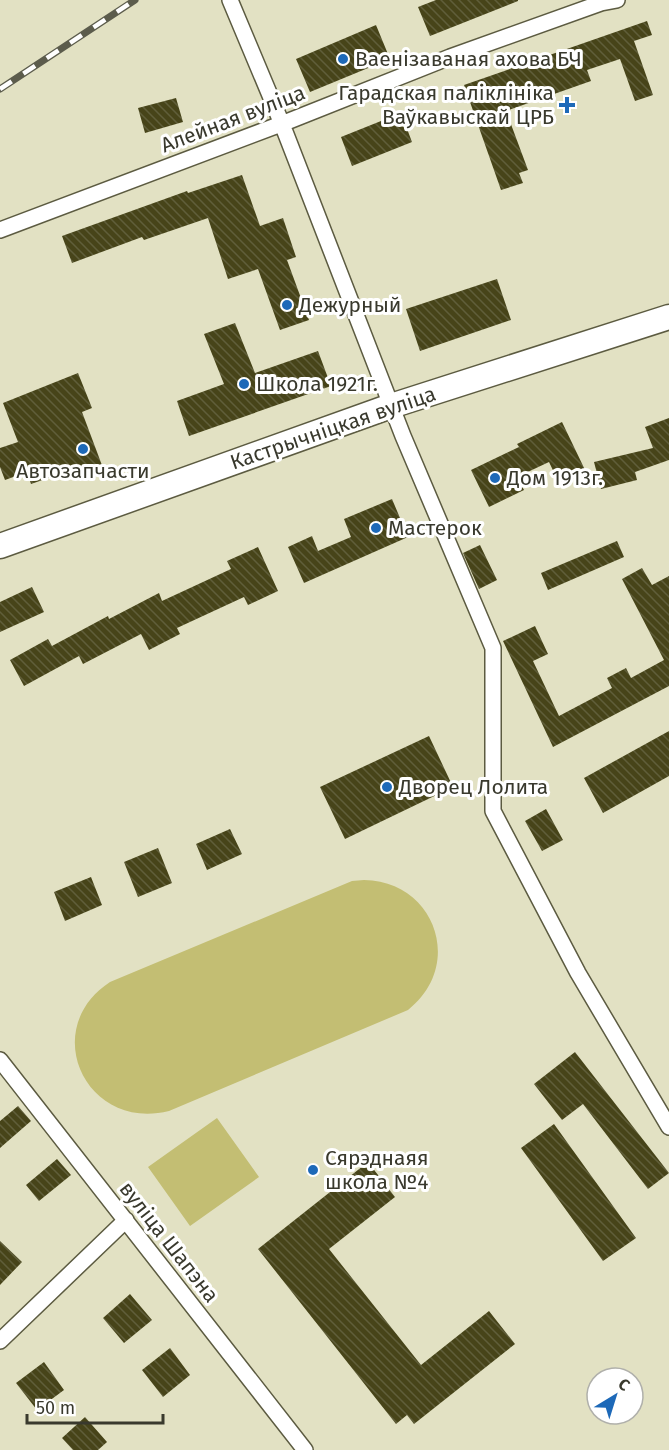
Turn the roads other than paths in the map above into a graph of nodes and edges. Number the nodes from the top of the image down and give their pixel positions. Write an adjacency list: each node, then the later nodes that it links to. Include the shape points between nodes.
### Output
1 (230, 0): 3 (street)
2 (617, 0): 3 (street, Алейная вуліца, via 450,57)
3 (282, 124): 4 (street, Алейная вуліца); 6 (street)
4 (0, 230)
5 (669, 317): 6 (main road, Кастрычніцкая вуліца)
6 (392, 406): 7 (main road, Кастрычніцкая вуліца); 9 (street, via 493,648 493,811 578,972)
7 (0, 546)
8 (0, 1060): 10 (street, вуліца Шапэна)
9 (669, 1127)
10 (126, 1220): 11 (street); 12 (street, вуліца Шапэна)
11 (0, 1341)
12 (304, 1450)

